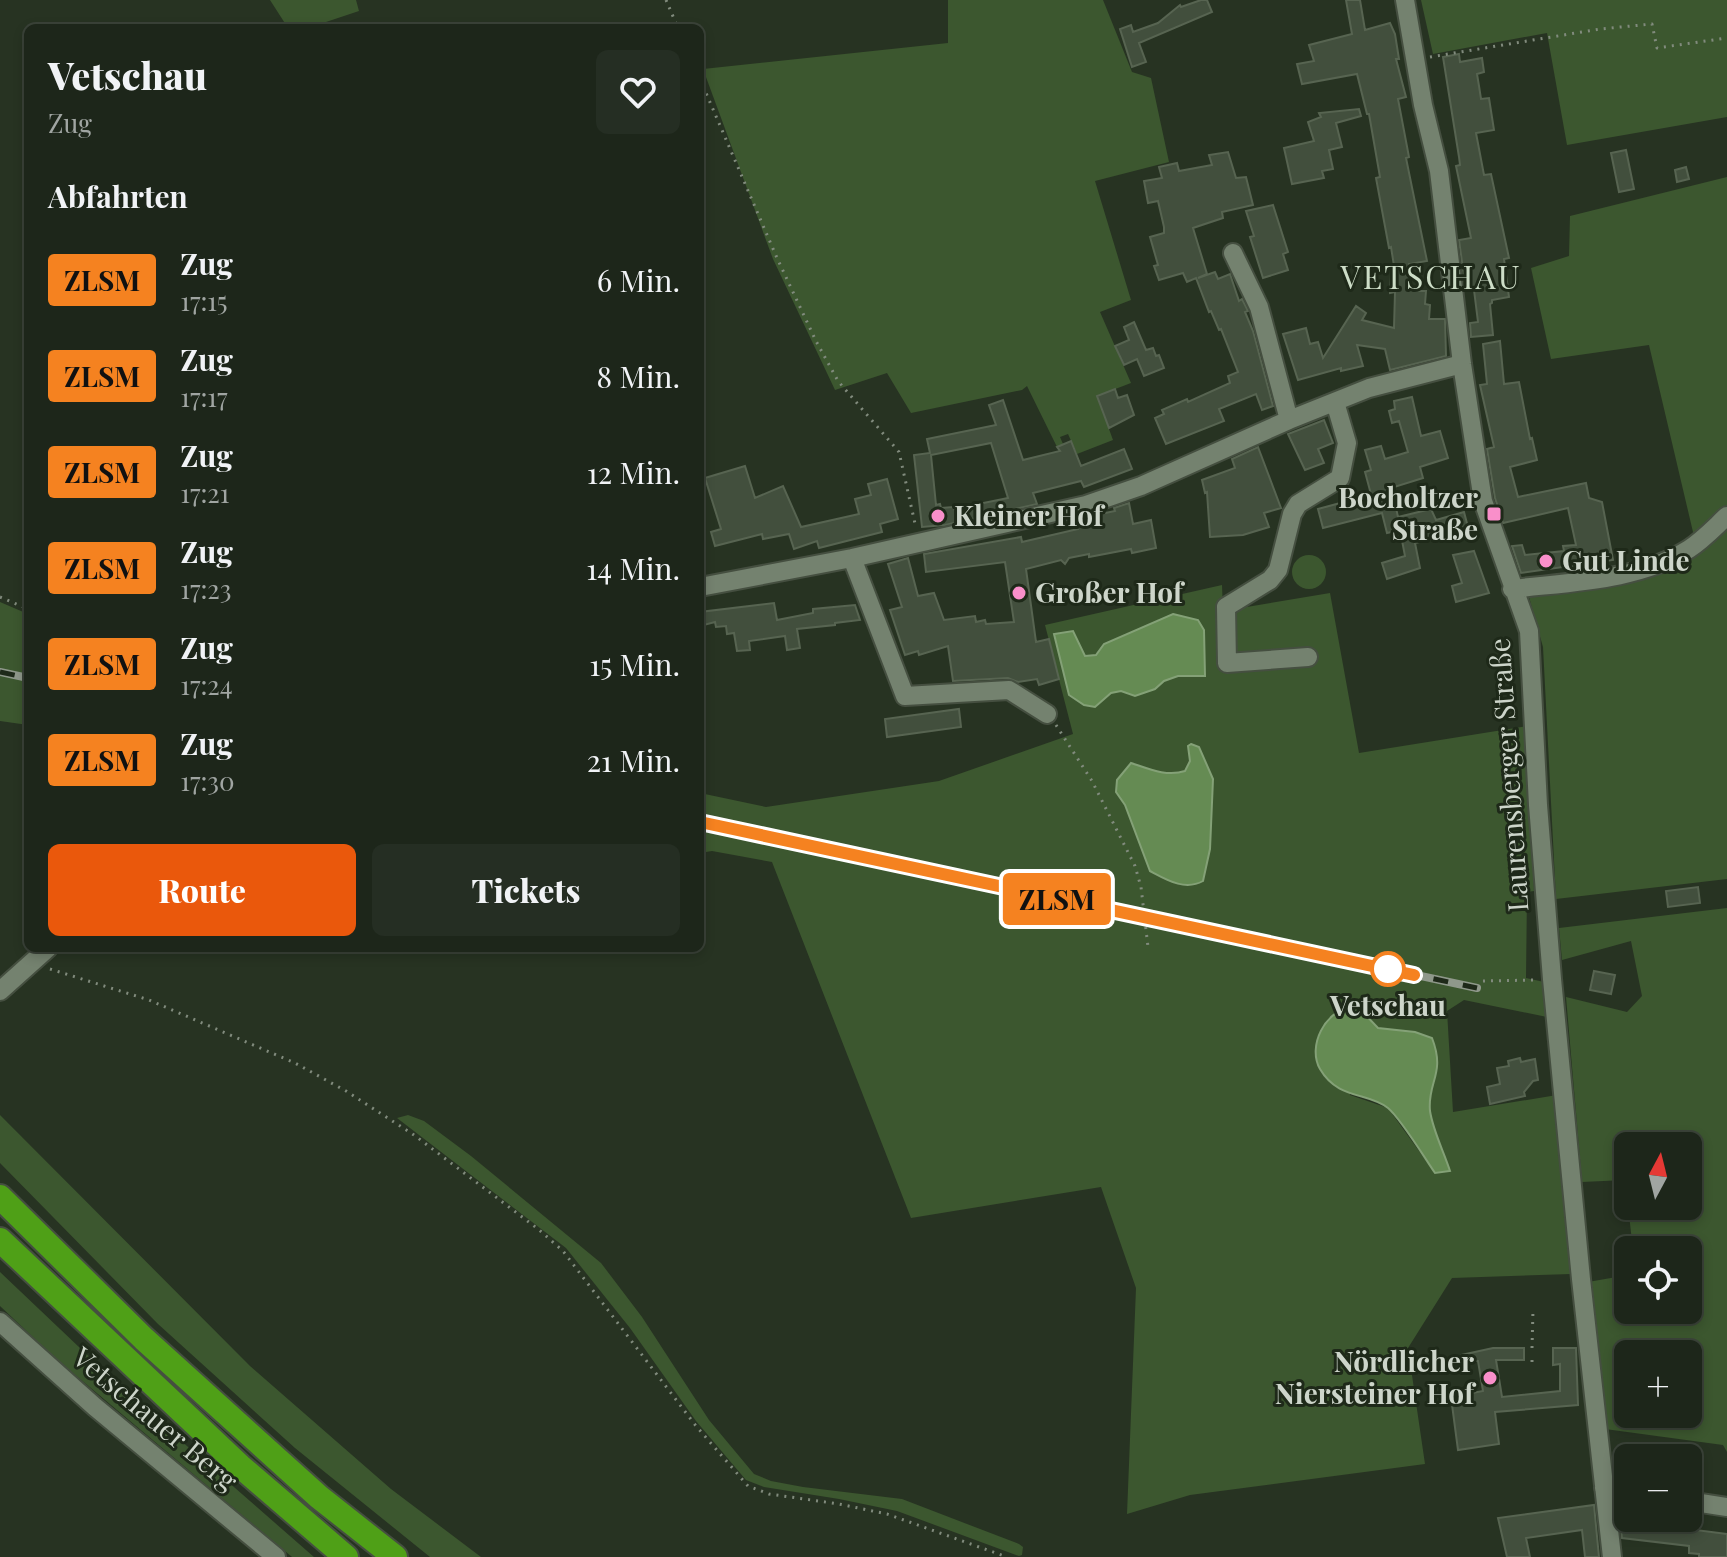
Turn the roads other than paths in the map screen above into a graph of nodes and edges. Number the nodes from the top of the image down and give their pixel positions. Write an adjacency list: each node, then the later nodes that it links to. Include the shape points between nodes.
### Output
1 (1405, 0): 3 (street, Laurensberger Straße, via 1439,171)
2 (1233, 253): 5 (street, via 1259,307)
3 (1462, 364): 4 (street); 9 (street, Laurensberger Straße, via 1483,501)
4 (1335, 402): 5 (street); 10 (street, via 1347,443 1340,478 1298,504 1278,570 1270,580 1226,607 1227,663)
5 (1289, 420): 7 (street, via 1086,505)
6 (1727, 516): 9 (street, via 1687,550 1648,567)
7 (852, 558): 8 (street); 11 (street, via 905,696 1009,690)
8 (704, 586)
9 (1512, 589): 17 (street, Laurensberger Straße, via 1529,631 1552,979)
10 (1308, 657)
11 (1047, 714)
12 (44, 952): 13 (street)
13 (0, 991)
14 (0, 1197): 23 (highway, via 144,1339 319,1497)
15 (0, 1240): 22 (highway, via 240,1466)
16 (0, 1322): 21 (street, Vetschauer Berg)
17 (1604, 1488): 18 (street); 24 (street, Laurensberger Straße)
18 (1614, 1490)
19 (1702, 1503): 20 (street)
20 (1727, 1507)
21 (276, 1557)
22 (346, 1557)
23 (395, 1557)
24 (1612, 1557)

